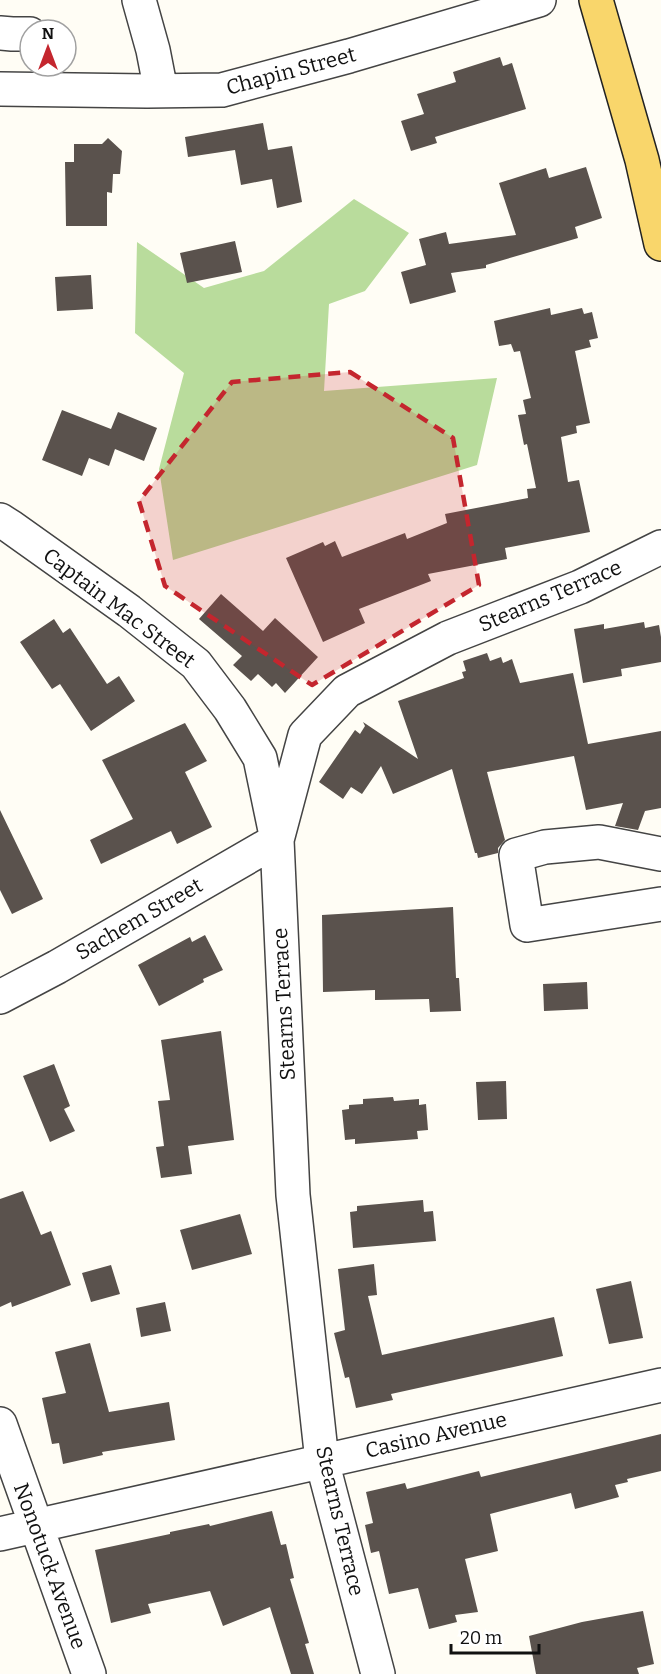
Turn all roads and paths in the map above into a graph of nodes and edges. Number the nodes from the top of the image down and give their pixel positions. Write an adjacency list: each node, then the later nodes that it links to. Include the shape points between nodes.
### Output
1 (140, 0): 7 (street)
2 (539, 0): 7 (street, Chapin Street, via 222,90)
3 (596, 0): 8 (main road)
4 (0, 33): 5 (street)
5 (18, 34)
6 (0, 89): 7 (street, Chapin Street)
7 (161, 91)
8 (652, 160): 9 (main road)
9 (661, 244)
10 (0, 520): 12 (street, Captain Mac Street, via 196,664 231,709 260,758)
11 (661, 547): 12 (street, Stearns Terrace, via 580,587 448,638 347,691 305,735)
12 (277, 840): 15 (street, Sachem Street); 18 (street, Stearns Terrace, via 293,1194)
13 (661, 854): 14 (street, via 599,842 545,847 516,855 527,925)
14 (661, 904)
15 (0, 997)
16 (661, 1385): 18 (street, Casino Avenue)
17 (0, 1424): 19 (street, Nonotuck Avenue)
18 (322, 1461): 19 (street, Casino Avenue); 22 (street, Stearns Terrace)
19 (36, 1527): 20 (street, Casino Avenue); 21 (street, Nonotuck Avenue)
20 (0, 1534)
21 (89, 1674)
22 (378, 1674)

